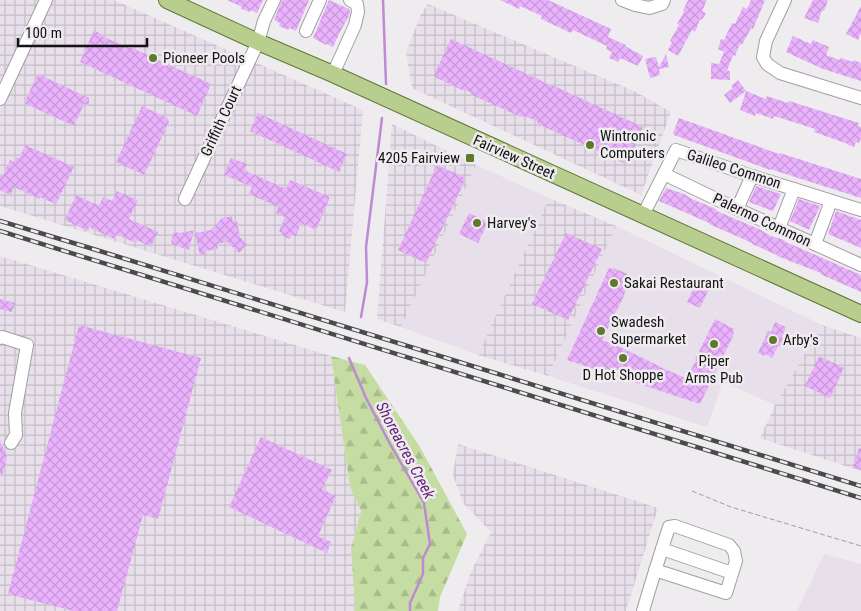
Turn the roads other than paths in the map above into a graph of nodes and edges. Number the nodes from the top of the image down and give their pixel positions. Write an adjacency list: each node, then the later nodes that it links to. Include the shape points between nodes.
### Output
1 (46, 0): 13 (street)
2 (167, 0): 10 (main road, Fairview Street)
3 (274, 0): 10 (street, Griffith Court)
4 (320, 0): 9 (street)
5 (350, 0): 11 (street, via 357,4 358,17)
6 (622, 0): 7 (street, via 649,8 662,4)
7 (664, 0)
8 (785, 0): 12 (street, via 766,41 763,57 768,64 780,73)
9 (306, 30)
10 (258, 42): 11 (main road, Fairview Street); 17 (street, Griffith Court)
11 (333, 74): 21 (main road, Fairview Street)
12 (861, 98)
13 (0, 99)
14 (664, 174): 15 (street, Galileo Common, via 676,150); 19 (street, Palermo Common); 21 (street, Galileo Common)
15 (752, 176): 16 (street, Galileo Common); 19 (street)
16 (794, 189): 18 (street, Galileo Common); 22 (street)
17 (185, 199)
18 (832, 201): 20 (street, Galileo Common); 23 (street)
19 (737, 209): 22 (street, Palermo Common)
20 (861, 210)
21 (644, 215): 25 (main road, Fairview Street)
22 (779, 228): 23 (street, Palermo Common)
23 (815, 244): 24 (street, Palermo Common)
24 (861, 265)
25 (861, 314)
26 (0, 338): 27 (street, via 27,345 16,413 16,435)
27 (11, 443)
28 (662, 550): 29 (street); 30 (street); 30 (street, via 669,527 675,526 729,545 736,561)
29 (655, 570): 30 (street, via 726,593); 31 (street)
30 (732, 573)
31 (643, 611)

